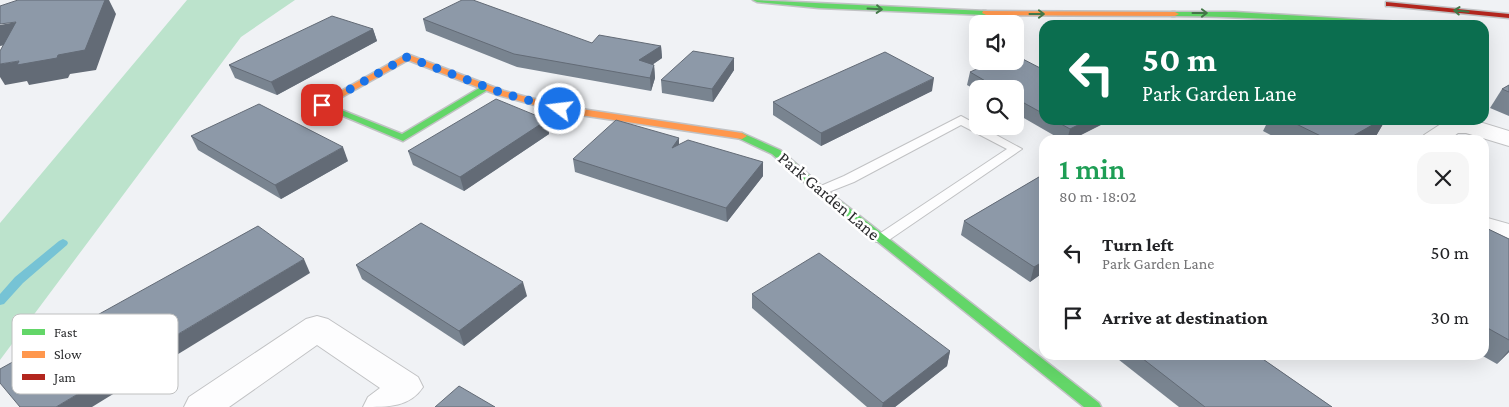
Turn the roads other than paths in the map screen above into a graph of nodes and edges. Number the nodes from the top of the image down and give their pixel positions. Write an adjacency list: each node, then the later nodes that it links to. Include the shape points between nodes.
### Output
1 (757, 0): 4 (street, one-way to 4, via 962,14 1235,14)
2 (1378, 3): 3 (street, one-way to 2)
3 (1509, 16)
4 (1334, 20)
5 (486, 87): 5 (street, Park Garden Lane, via 407,57 322,105 403,138); 8 (street, Park Garden Lane, via 560,109 742,136 776,152)
6 (1440, 135): 7 (street, via 1452,126 1468,126)
7 (1509, 139)
8 (820, 191): 11 (street, Park Garden Lane); 11 (lane, via 960,120 1016,149)
9 (1489, 228): 10 (street)
10 (1509, 234)
11 (881, 239): 14 (street, Park Garden Lane)
12 (202, 407): 13 (street, via 317,328 406,387)
13 (381, 407)
14 (1094, 407)

